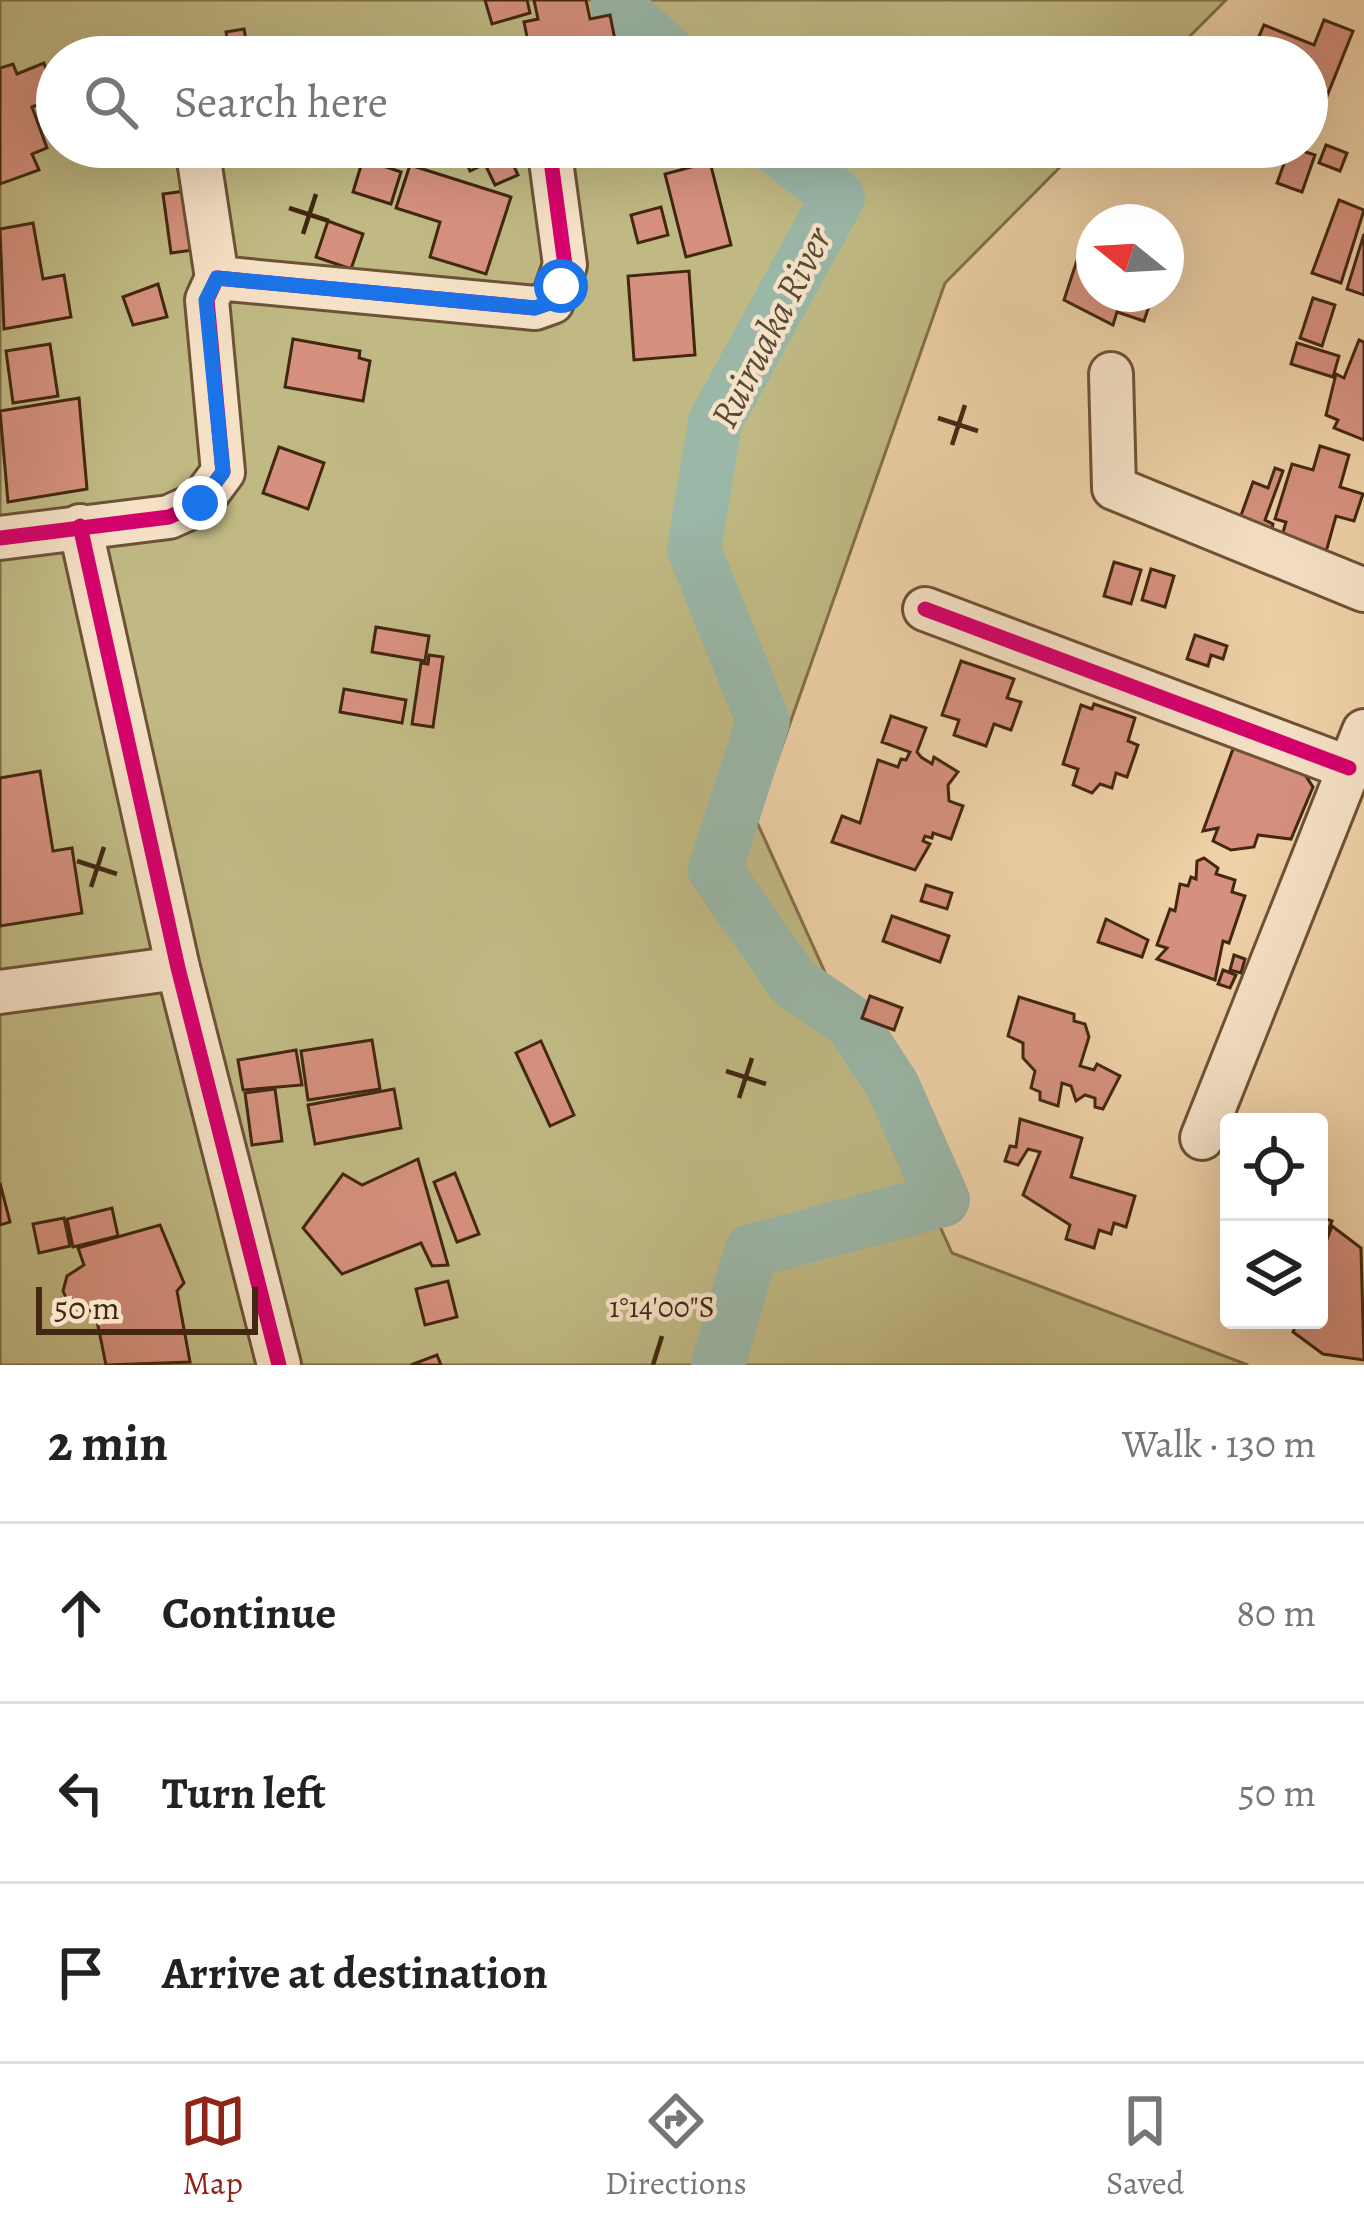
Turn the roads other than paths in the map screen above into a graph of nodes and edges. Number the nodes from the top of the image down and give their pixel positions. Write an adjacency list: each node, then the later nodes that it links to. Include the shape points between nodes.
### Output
1 (200, 168): 3 (street)
2 (551, 168): 3 (street, via 565,265 552,302 535,308)
3 (217, 278): 5 (street, via 206,300 223,472 200,503 169,517)
4 (1111, 374): 7 (street, via 1114,488)
5 (80, 526): 6 (street); 10 (street)
6 (0, 538)
7 (1364, 590)
8 (926, 609): 9 (street)
9 (1357, 750): 12 (street)
10 (178, 968): 11 (street); 13 (street)
11 (0, 992)
12 (1202, 1138)
13 (279, 1365)

